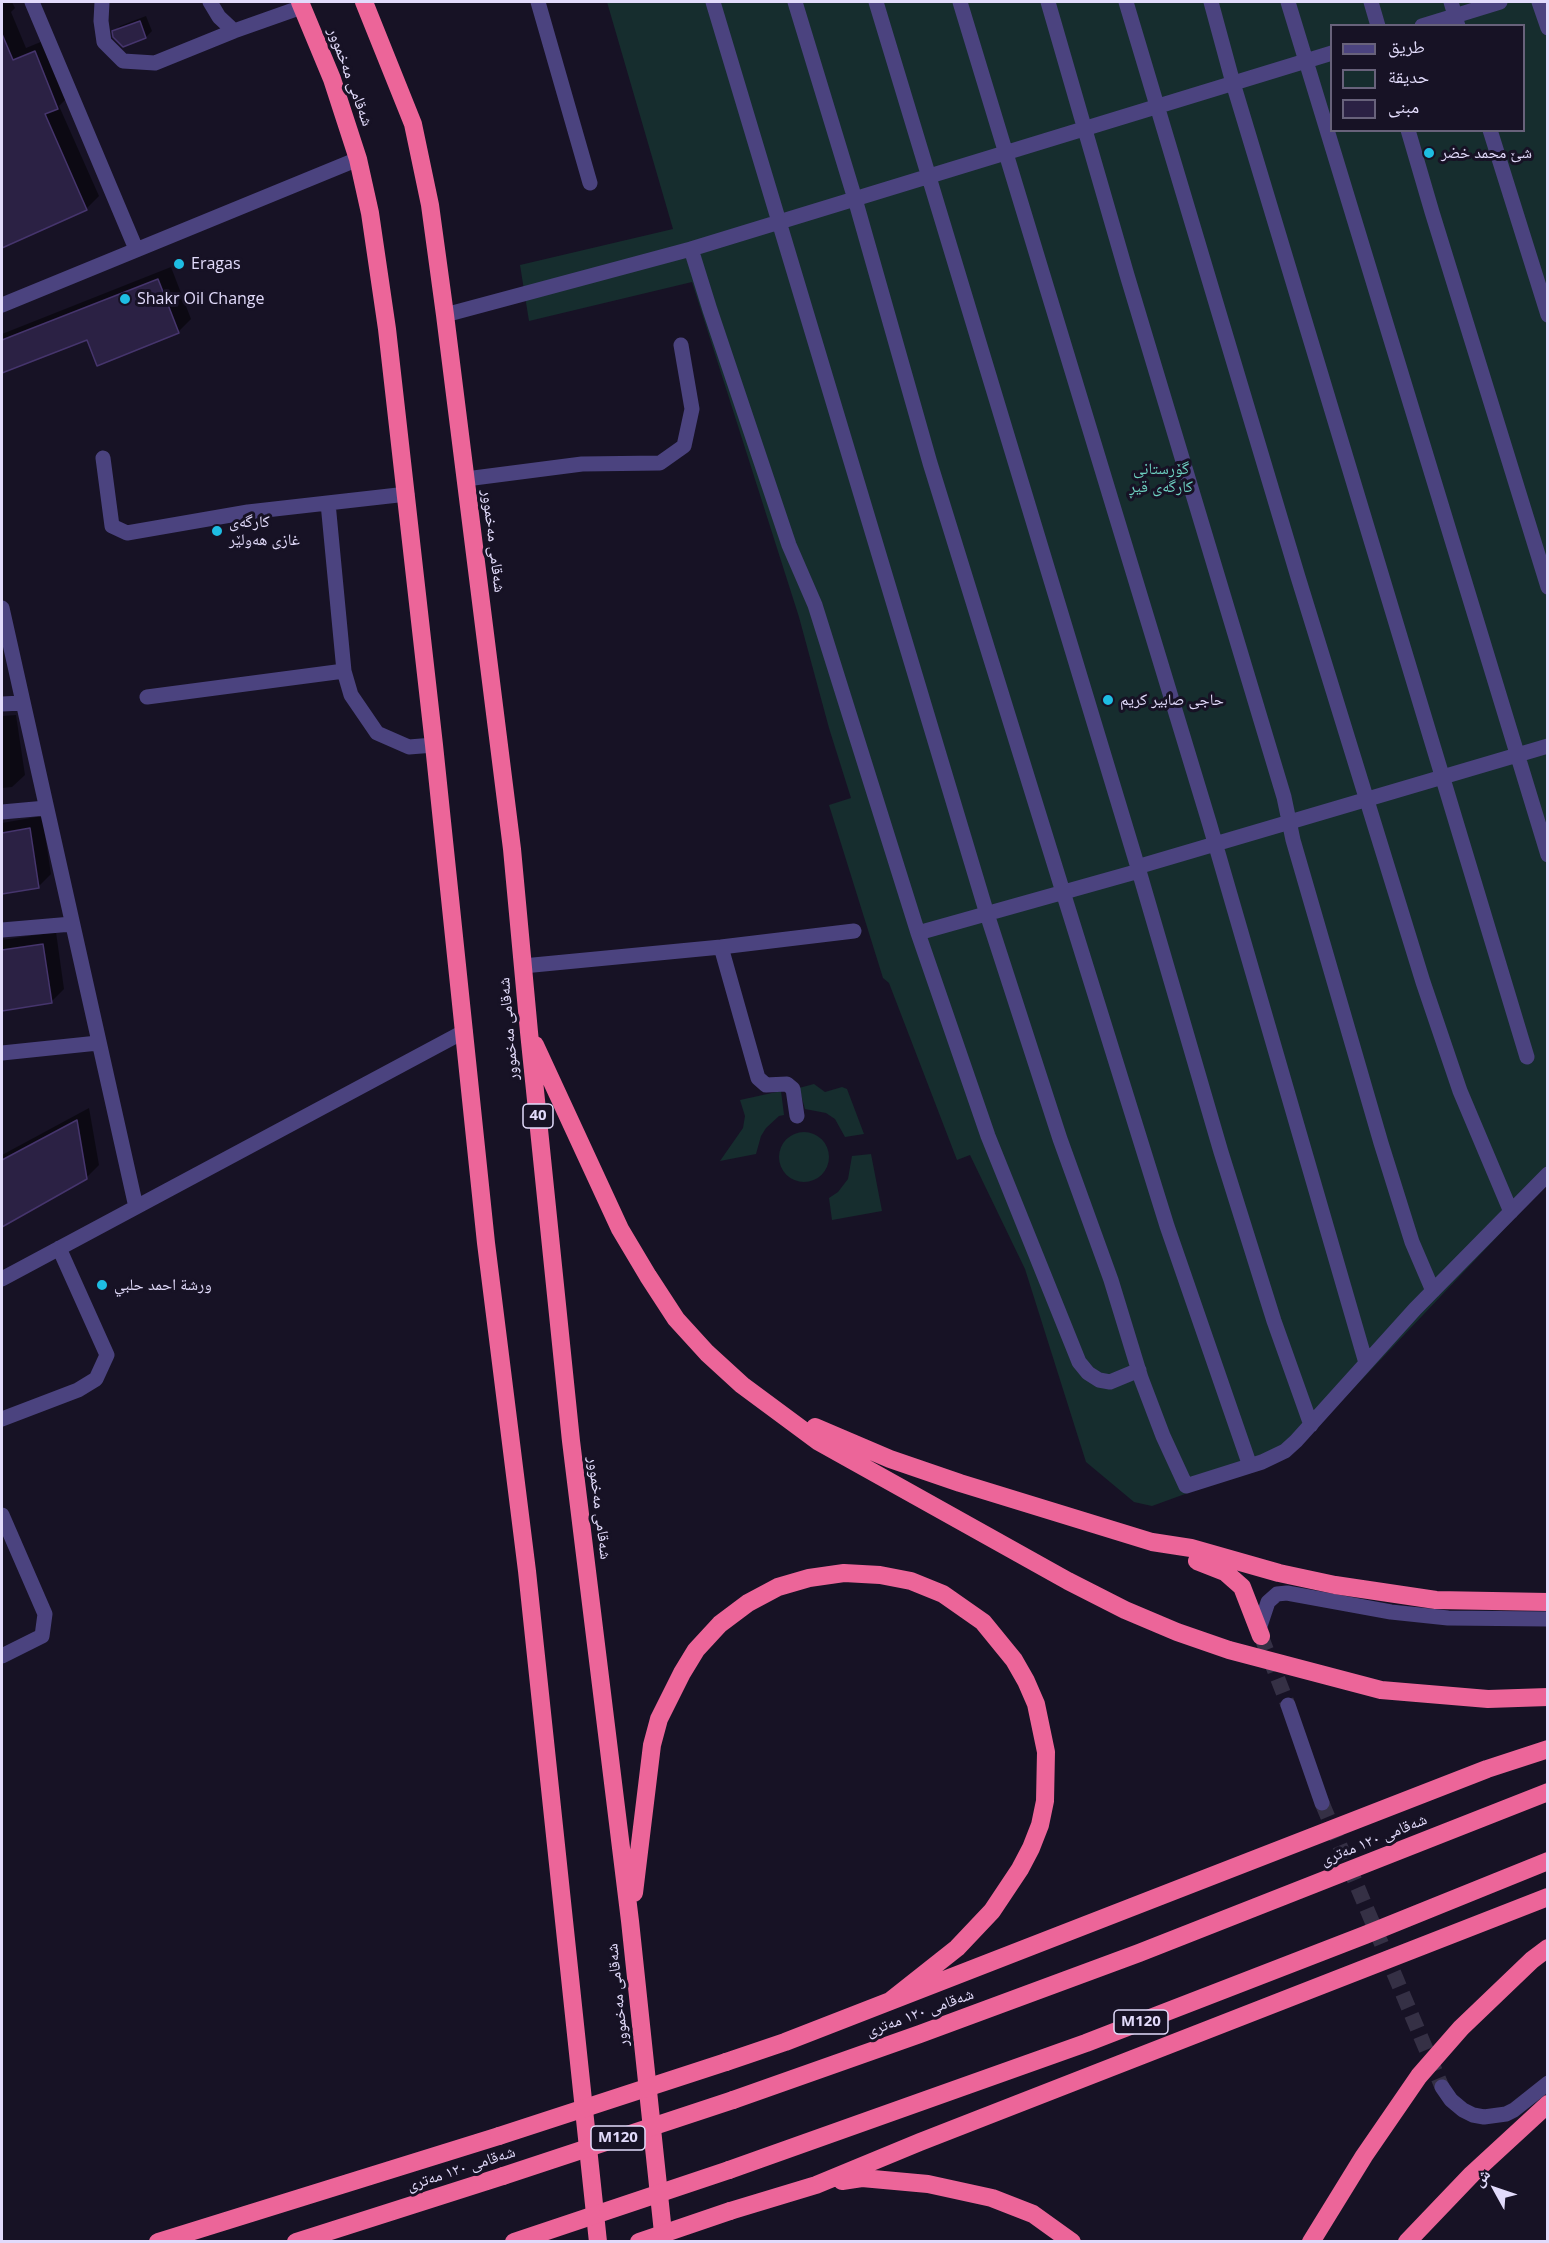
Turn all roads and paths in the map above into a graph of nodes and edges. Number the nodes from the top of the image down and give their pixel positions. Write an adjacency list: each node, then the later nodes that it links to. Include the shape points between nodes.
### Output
1 (32, 2): 36 (street)
2 (102, 2): 22 (street, via 104,42 123,61 155,63)
3 (210, 2): 22 (street)
4 (364, 2): 39 (highway, شەقامی مەخموور / 40, via 412,124 430,205)
5 (538, 2): 33 (street)
6 (713, 2): 35 (street)
7 (795, 2): 34 (street)
8 (876, 2): 32 (street)
9 (960, 2): 30 (street)
10 (1048, 2): 27 (street)
11 (1125, 2): 26 (street)
12 (1211, 2): 25 (street)
13 (1288, 2): 24 (street)
14 (1371, 2): 19 (street)
15 (1500, 2): 18 (street)
16 (1539, 2): 21 (street)
17 (301, 4): 22 (street); 31 (highway, شەقامی مەخموور, via 332,79)
18 (1454, 14): 20 (street)
19 (1377, 24)
20 (1427, 24)
21 (1548, 28)
22 (234, 31)
23 (1330, 54): 24 (street)
24 (1306, 61): 25 (street); 54 (street)
25 (1233, 83): 26 (street); 55 (street)
26 (1157, 106): 27 (street); 56 (street)
27 (1084, 128): 30 (street); 59 (street, via 1284,796)
28 (1409, 132): 46 (street)
29 (1491, 132): 40 (street)
30 (1005, 153): 32 (street); 60 (street)
31 (358, 159): 36 (street); 44 (highway, شەقامی مەخموور, via 386,317)
32 (929, 176): 34 (street); 62 (street)
33 (590, 183)
34 (855, 199): 35 (street); 63 (street, via 930,463)
35 (779, 222): 37 (street); 64 (street)
36 (136, 249): 38 (street)
37 (692, 249): 39 (street); 68 (street, via 789,545 815,605)
38 (2, 305)
39 (445, 315): 43 (highway, شەقامی مەخموور / 40)
40 (1548, 315)
41 (681, 345): 43 (street, via 692,409 684,446 660,463 582,464)
42 (103, 458): 45 (street, via 112,526 127,533)
43 (466, 479): 70 (highway, شەقامی مەخموور / 40)
44 (407, 494): 45 (street); 52 (highway, شەقامی مەخموور)
45 (328, 503): 48 (street)
46 (1548, 587)
47 (2, 608): 50 (street)
48 (344, 671): 49 (street); 52 (street, via 351,695 377,733 410,747)
49 (147, 697)
50 (22, 703): 51 (street); 57 (street)
51 (2, 704)
52 (434, 745): 71 (highway, شەقامی مەخموور)
53 (1548, 746): 54 (street)
54 (1517, 755): 55 (street); 61 (street)
55 (1442, 777): 56 (street); 75 (street)
56 (1366, 800): 59 (street); 79 (street, via 1460,1091)
57 (46, 808): 58 (street); 65 (street)
58 (2, 812)
59 (1288, 822): 60 (street); 82 (street, via 1403,1216)
60 (1215, 844): 62 (street); 83 (street)
61 (1548, 855)
62 (1138, 869): 63 (street); 87 (street, via 1274,1321)
63 (1063, 892): 64 (street); 88 (street, via 1167,1226)
64 (987, 914): 68 (street); 84 (street)
65 (72, 924): 66 (street); 73 (street)
66 (2, 930)
67 (854, 931): 69 (street)
68 (918, 933): 84 (street, via 988,1136 1079,1362 1088,1373 1110,1382)
69 (721, 947): 70 (street); 76 (street, via 758,1078 766,1085 787,1084 793,1089)
70 (523, 966): 72 (highway, شەقامی مەخموور / 40)
71 (465, 1031): 78 (street); 113 (highway, شەقامی مەخموور, via 487,1255 527,1571)
72 (529, 1032): 85 (highway, via 620,1229 648,1276 676,1319 707,1353); 103 (highway, شەقامی مەخموور / 40, via 571,1441)
73 (98, 1043): 74 (street); 78 (street)
74 (2, 1053)
75 (1527, 1057)
76 (797, 1116)
77 (1548, 1174): 79 (street)
78 (136, 1207): 80 (street)
79 (1511, 1212): 82 (street)
80 (59, 1248): 81 (street); 86 (street, via 107,1355 96,1379 78,1390)
81 (2, 1279)
82 (1433, 1291): 83 (street)
83 (1366, 1363): 87 (street)
84 (1139, 1370): 88 (street, via 1186,1486)
85 (765, 1402): 91 (highway, via 890,1460); 96 (highway, via 819,1442 919,1499 1087,1591 1177,1632 1229,1650 1381,1690 1488,1700)
86 (2, 1419)
87 (1311, 1425): 88 (street, via 1285,1451)
88 (1250, 1466)
89 (2, 1515): 90 (street)
90 (5, 1535): 95 (street, via 45,1614 42,1636)
91 (1152, 1542): 92 (highway, via 1191,1548 1279,1573 1400,1595 1473,1602); 94 (highway, via 1232,1577 1242,1587)
92 (1548, 1602)
93 (1548, 1619): 94 (street, via 1448,1618 1287,1593 1277,1594 1268,1602)
94 (1260, 1632)
95 (2, 1656)
96 (1548, 1697)
97 (1288, 1705): 100 (street)
98 (1548, 1749): 105 (highway, via 1487,1769)
99 (1548, 1792): 111 (highway, شەقامی ١٢٠ مەتری / M120, bridge, via 1139,1953 920,2034 733,2100)
100 (1322, 1803)
101 (1548, 1861): 112 (highway, M120, bridge, via 1086,2043 729,2170)
102 (1548, 1897): 109 (highway)
103 (630, 1921): 105 (highway, via 652,1745 669,1695 696,1650 720,1624 778,1587 843,1573 910,1581 943,1594 983,1622 1014,1660 1036,1704 1047,1776 1040,1825 1020,1869 997,1904 957,1948); 115 (highway, شەقامی مەخموور / 40)
104 (1548, 1948): 117 (highway, via 1461,2028 1419,2076)
105 (890, 2001): 110 (highway, bridge, via 726,2062)
106 (1548, 2082): 107 (street, via 1514,2110 1484,2118 1463,2110)
107 (1442, 2087)
108 (1548, 2104): 118 (highway)
109 (816, 2185): 114 (highway, bridge); 116 (highway, via 862,2178 928,2184 992,2198 1033,2214)
110 (158, 2241)
111 (296, 2241)
112 (514, 2241)
113 (597, 2241)
114 (639, 2241)
115 (664, 2241)
116 (1072, 2241)
117 (1311, 2241)
118 (1407, 2241)

